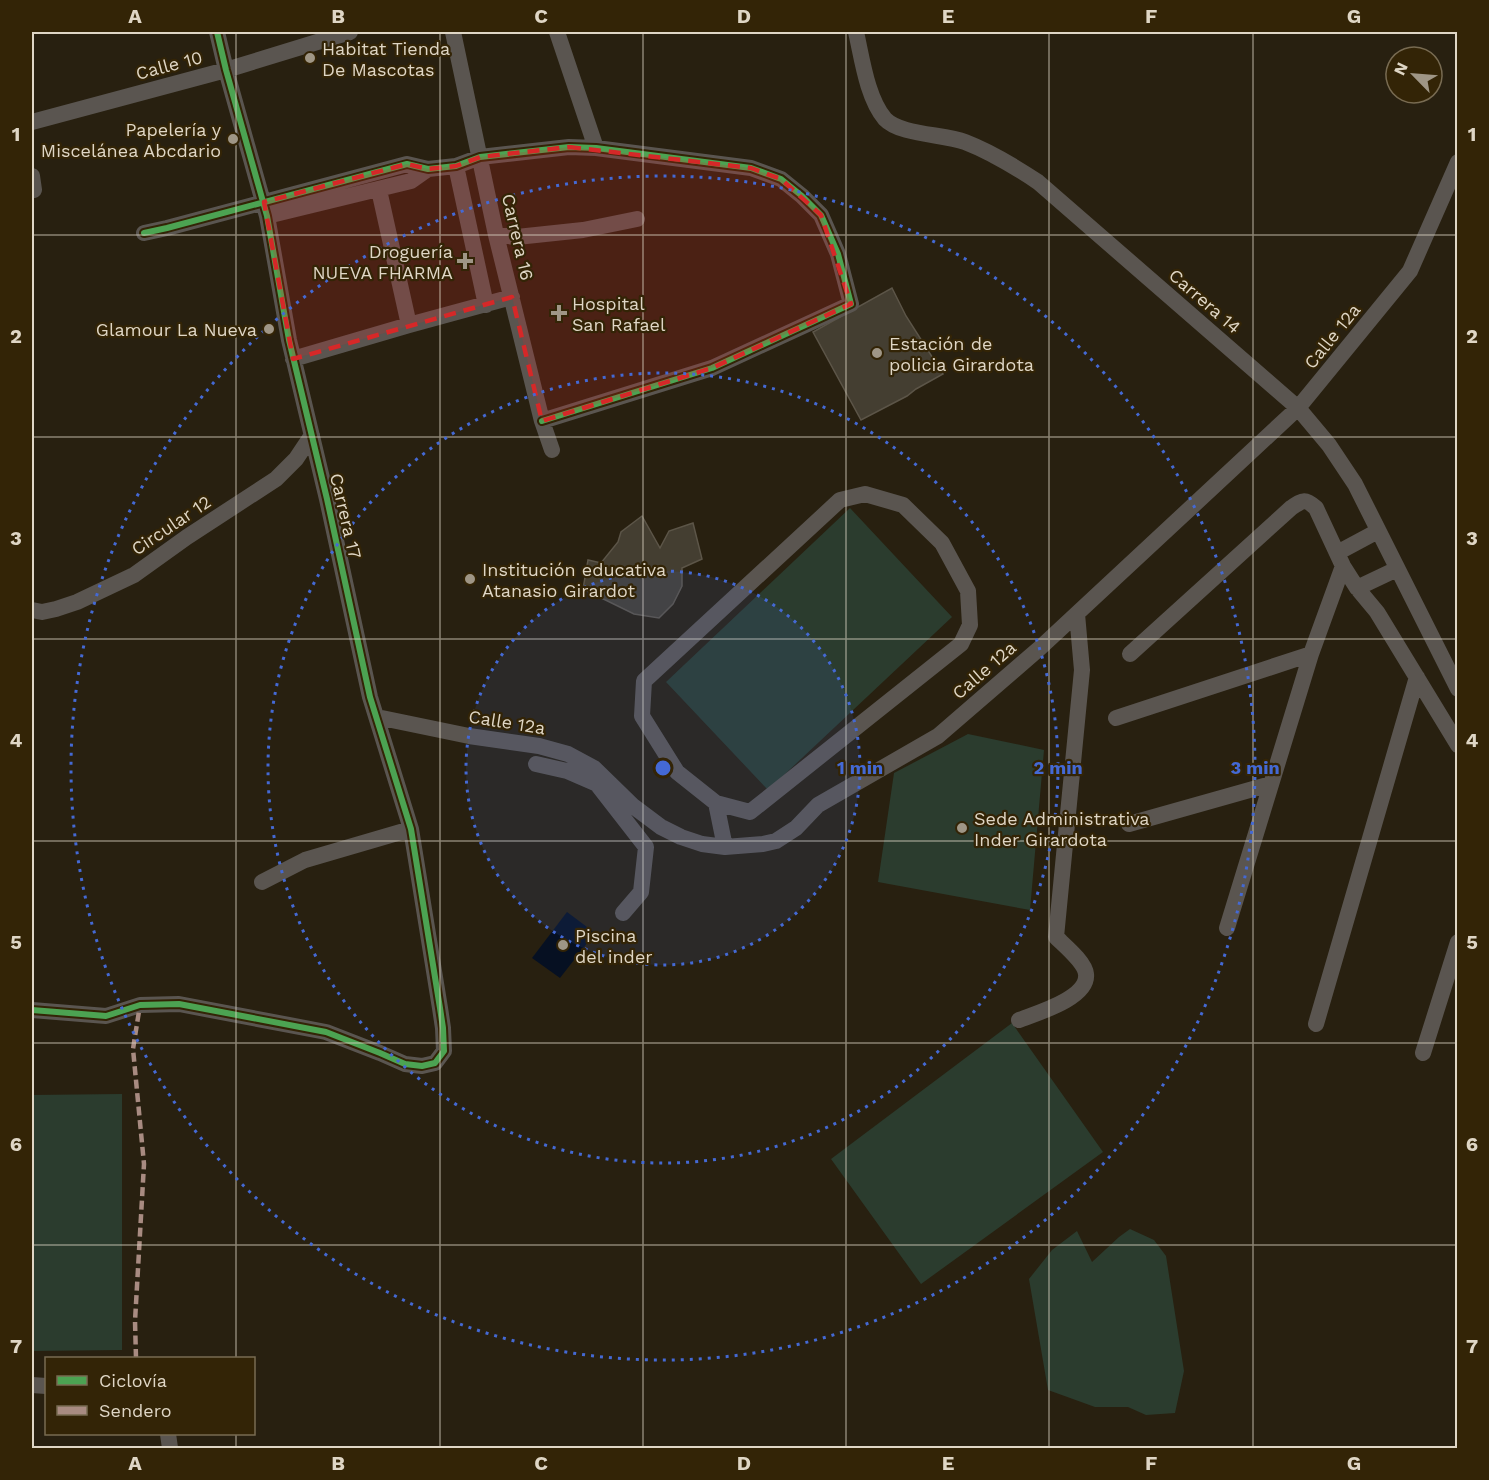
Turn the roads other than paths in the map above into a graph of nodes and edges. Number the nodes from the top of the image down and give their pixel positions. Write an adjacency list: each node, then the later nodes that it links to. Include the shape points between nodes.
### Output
1 (218, 32): 6 (street, Carrera 17)
2 (350, 32): 6 (street, Calle 10)
3 (453, 32): 9 (street, Carrera 16)
4 (557, 32): 8 (street)
5 (856, 32): 22 (street, Carrera 14, via 873,96 887,121 902,129 988,151 1038,182)
6 (226, 70): 7 (street, Calle 10); 14 (street, Carrera 17)
7 (32, 122)
8 (596, 148): 9 (street, via 569,147); 23 (street, via 751,168 781,180 821,215 851,304 712,368)
9 (480, 157): 11 (street); 17 (street, Carrera 16)
10 (1458, 162): 22 (street, Calle 12a, via 1410,271)
11 (456, 166): 12 (street); 19 (street)
12 (428, 169): 13 (street, via 411,181); 14 (street, via 407,164)
13 (379, 190): 14 (street); 20 (street)
14 (265, 209): 16 (street); 21 (street, Carrera 17)
15 (637, 219): 17 (street, via 582,230 517,237)
16 (144, 233)
17 (496, 235): 18 (street, Carrera 16)
18 (512, 297): 19 (street); 23 (street, Carrera 16)
19 (486, 305): 20 (street)
20 (409, 325): 21 (street)
21 (293, 359): 24 (street, Carrera 17)
22 (1298, 408): 26 (street, Carrera 14, via 1355,484); 31 (street, Calle 12a)
23 (542, 421): 25 (street, Carrera 16)
24 (312, 435): 30 (street, Circular 12, via 276,479 134,575 77,602 42,612); 36 (street, Carrera 17)
25 (552, 450)
26 (1378, 531): 27 (street); 28 (street, Carrera 14)
27 (1340, 559): 29 (street); 32 (street, via 1316,508 1302,501); 33 (street)
28 (1397, 569): 29 (street); 35 (street, Carrera 14)
29 (1357, 588): 34 (street, via 1377,612)
30 (32, 610)
31 (1077, 614): 44 (street, Calle 12a, via 938,736 818,806 776,841); 50 (street, via 1082,670 1056,937 1086,974 1083,987 1067,1000)
32 (1130, 654)
33 (1311, 654): 37 (street); 40 (street)
34 (1417, 676): 38 (street); 51 (street)
35 (1458, 689)
36 (377, 717): 39 (street, Calle 12a); 43 (street, Carrera 17)
37 (1116, 718)
38 (1458, 745)
39 (539, 746): 44 (street, Calle 12a, via 568,754 594,768 633,806 662,827 702,844); 46 (street, via 536,768 567,771 597,784 646,847 641,892)
40 (1271, 784): 42 (street); 47 (street)
41 (716, 803): 41 (street, via 677,772 642,716 644,681 840,500 865,494 903,506 942,543 968,591 970,625 960,644 750,812); 44 (street)
42 (1130, 824)
43 (411, 829): 45 (street, via 305,860); 49 (street, Carrera 17, via 443,1028 444,1051 435,1063 405,1064 326,1032 179,1004 140,1005 106,1016)
44 (725, 847)
45 (262, 882)
46 (623, 913)
47 (1227, 927)
48 (1458, 942): 52 (street)
49 (32, 1010)
50 (1019, 1020)
51 (1316, 1024)
52 (1423, 1053)

